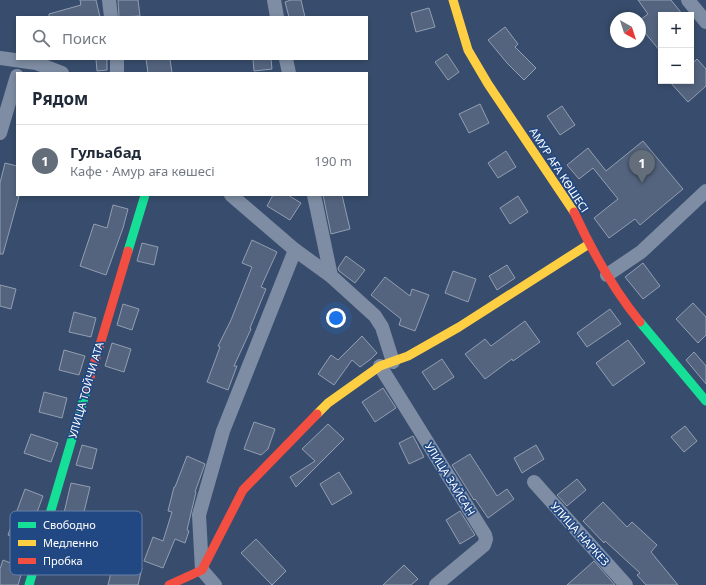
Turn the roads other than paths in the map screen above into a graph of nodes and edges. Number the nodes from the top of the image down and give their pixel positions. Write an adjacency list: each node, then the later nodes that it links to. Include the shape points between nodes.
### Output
1 (109, 0): 5 (street)
2 (274, 0): 6 (street)
3 (453, 0): 21 (street, АМУР АҒА КӨШЕСІ, via 468,50 573,210)
4 (688, 0): 7 (street)
5 (111, 16)
6 (277, 16)
7 (706, 22)
8 (0, 58): 11 (street)
9 (116, 60): 13 (street)
10 (286, 60): 14 (street)
11 (20, 67): 12 (street, via 36,63)
12 (59, 72)
13 (117, 72)
14 (289, 72)
15 (16, 79): 16 (street)
16 (0, 133)
17 (706, 191): 23 (street, via 641,252)
18 (145, 196): 28 (street, УЛИЦА ТОЙЧИ АТА)
19 (232, 196): 22 (street)
20 (314, 196): 24 (street)
21 (589, 244): 23 (street, АМУР АҒА КӨШЕСІ); 25 (street, via 459,327 408,356)
22 (295, 250): 24 (street); 29 (street, via 223,431 199,515)
23 (606, 275): 26 (street, АМУР АҒА КӨШЕСІ, via 629,309)
24 (331, 276): 25 (street, via 375,316 382,327)
25 (386, 364): 29 (street, via 328,402 244,490); 31 (street, УЛИЦА ЗАЙСАН, via 485,535 484,545)
26 (706, 401)
27 (534, 482): 35 (street, УЛИЦА НАРКЕЗ)
28 (51, 511)
29 (202, 570): 33 (street); 34 (street)
30 (32, 575): 32 (street, УЛИЦА ТОЙЧИ АТА)
31 (440, 584)
32 (29, 585)
33 (169, 585)
34 (216, 585)
35 (626, 585)

